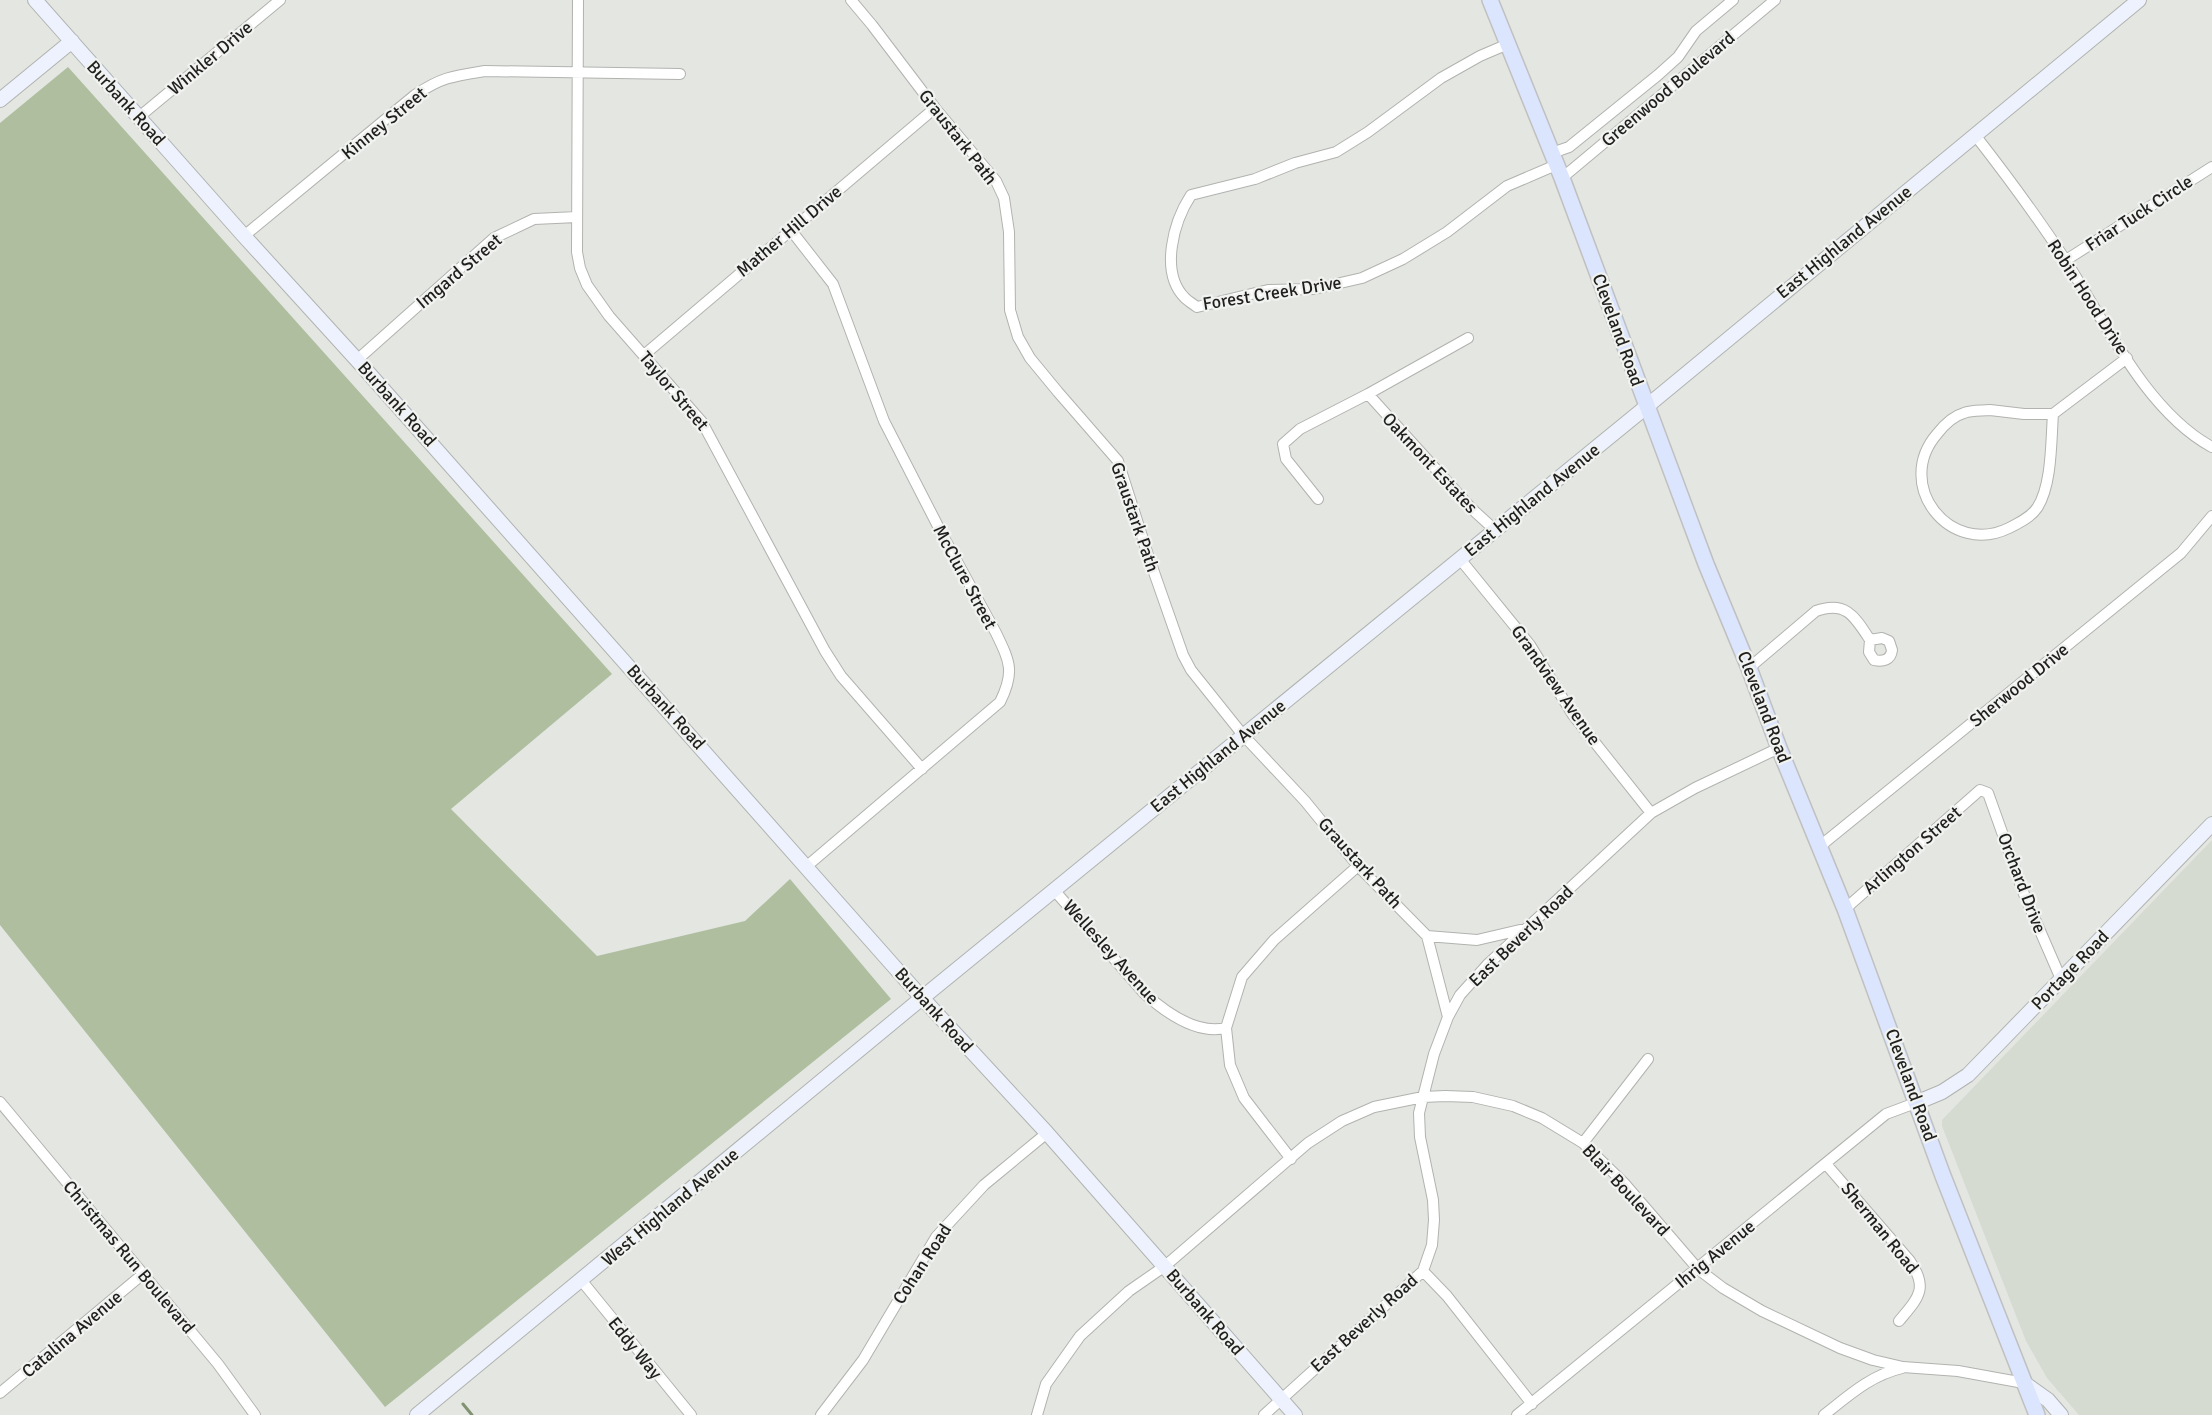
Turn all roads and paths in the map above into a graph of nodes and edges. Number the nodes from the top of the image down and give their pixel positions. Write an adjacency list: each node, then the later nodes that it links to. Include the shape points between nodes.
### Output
1 (35, 0): 9 (street, Burbank Road)
2 (280, 0): 17 (street, Winkler Drive)
3 (578, 0): 11 (street, Taylor Street)
4 (851, 0): 15 (street, Graustark Path)
5 (1490, 0): 10 (main road, Cleveland Road)
6 (1733, 0): 13 (street, Greenwood Boulevard, via 1696,31 1678,57)
7 (1775, 0): 16 (street, Greenwood Boulevard)
8 (2139, 0): 18 (street, East Highland Avenue)
9 (72, 41): 14 (street); 17 (street, Burbank Road)
10 (1508, 44): 19 (main road, Cleveland Road); 19 (street, Forest Creek Drive, via 1441,78 1336,152 1295,163 1255,179 1191,195 1182,208 1172,240 1171,272 1184,297 1197,307 1268,290 1314,289 1362,278 1403,260 1447,232 1507,186)
11 (578, 72): 12 (street, Kinney Street); 21 (street, Taylor Street); 23 (street, Kinney Street, via 485,71 436,81)
12 (680, 74)
13 (1630, 98): 16 (street); 19 (street, Greenwood Boulevard, via 1569,147)
14 (0, 100)
15 (935, 108): 22 (street, Mather Hill Drive); 39 (street, Graustark Path, via 996,181 1004,198 1009,232 1010,310 1018,337 1030,358 1118,461 1183,655 1191,670)
16 (1641, 111): 19 (street, Greenwood Boulevard)
17 (139, 117): 23 (street, Burbank Road)
18 (1975, 135): 24 (street, Robin Hood Drive, via 2011,180); 30 (street, East Highland Avenue)
19 (1557, 165): 30 (main road, Cleveland Road)
20 (2212, 167): 24 (street, Friar Tuck Circle)
21 (577, 217): 26 (street, Taylor Street, via 577,252 587,285 608,316); 28 (street, Imgard Street, via 534,219 494,238)
22 (790, 229): 26 (street, Mather Hill Drive); 41 (street, McClure Street, via 833,284 884,421 996,634 1010,670 1008,685 1000,702)
23 (244, 236): 28 (street, Burbank Road)
24 (2066, 260): 27 (street, Robin Hood Drive)
25 (1468, 338): 29 (street, Oakmont Estates)
26 (644, 355): 41 (street, Taylor Street, via 702,422 841,676)
27 (2127, 358): 31 (street); 32 (street, Robin Hood Drive, via 2174,421)
28 (357, 360): 46 (street, Burbank Road)
29 (1368, 394): 33 (street, Oakmont Estates, via 1300,429 1283,444 1286,459); 35 (street, Oakmont Estates, via 1472,510)
30 (1646, 407): 35 (street, East Highland Avenue); 38 (main road, Cleveland Road)
31 (2053, 414): 31 (street, via 1990,410 1964,413 1950,420 1930,442 1922,458 1921,478 1925,497 1934,511 1951,526 1973,534 1998,533 2022,522 2037,509 2044,492)
32 (2212, 447)
33 (1318, 498)
34 (2212, 516): 45 (street, Sherwood Drive, via 2181,553)
35 (1495, 530): 36 (street, East Highland Avenue)
36 (1460, 558): 39 (street, East Highland Avenue); 43 (street, Grandview Avenue, via 1530,645 1573,715)
37 (1870, 640): 38 (street, via 1858,621 1844,609 1829,607 1816,611)
38 (1750, 668): 40 (main road, Cleveland Road)
39 (1243, 735): 47 (street, Graustark Path, via 1305,801); 48 (street, East Highland Avenue)
40 (1779, 748): 43 (street, East Beverly Road); 45 (main road, Cleveland Road)
41 (922, 769): 46 (street, McClure Street)
42 (1980, 790): 49 (street, Arlington Street); 52 (street, Orchard Drive, via 1988,793 2024,894)
43 (1651, 813): 50 (street, East Beverly Road)
44 (2212, 824): 52 (street, Portage Road)
45 (1819, 847): 49 (main road, Cleveland Road)
46 (807, 866): 53 (street, Burbank Road)
47 (1358, 866): 51 (street, Graustark Path); 55 (street, via 1274,940 1242,977)
48 (1054, 890): 53 (street, East Highland Avenue); 55 (street, Wellesley Avenue, via 1154,1002 1198,1027 1208,1030)
49 (1845, 909): 59 (main road, Cleveland Road)
50 (1529, 928): 51 (street, via 1477,940); 54 (street, East Beverly Road, via 1487,965 1460,995)
51 (1427, 936): 54 (street)
52 (2061, 979): 59 (street, Portage Road, via 1968,1075 1942,1092)
53 (922, 998): 60 (street, Burbank Road); 68 (street, West Highland Avenue)
54 (1448, 1017): 57 (street, East Beverly Road)
55 (1226, 1028): 62 (street, via 1230,1065 1244,1098)
56 (1648, 1060): 61 (street)
57 (1423, 1097): 61 (street, Blair Boulevard, via 1473,1097 1513,1106 1542,1118); 62 (street, Blair Boulevard, via 1390,1103 1342,1121 1327,1129); 66 (street, East Beverly Road, via 1419,1113 1420,1137 1434,1220 1432,1245)
58 (0, 1102): 67 (street, Christmas Run Boulevard)
59 (1918, 1102): 63 (street, Ihrig Avenue, via 1886,1114); 71 (main road, Cleveland Road, via 1943,1176)
60 (1047, 1133): 64 (street, Burbank Road); 78 (street, Cohan Road, via 984,1185 936,1237 863,1360)
61 (1584, 1143): 65 (street, Blair Boulevard, via 1624,1183)
62 (1291, 1159): 64 (street, Blair Boulevard)
63 (1826, 1164): 65 (street, Ihrig Avenue); 69 (street, Sherman Road, via 1919,1275 1918,1295)
64 (1165, 1266): 73 (street, Burbank Road); 79 (street, Blair Boulevard, via 1129,1291 1080,1336 1046,1384)
65 (1698, 1269): 70 (street, Blair Boulevard, via 1762,1311 1840,1348); 74 (street, Ihrig Avenue)
66 (1423, 1270): 73 (street, East Beverly Road); 74 (street)
67 (143, 1274): 72 (street, Catalina Avenue); 75 (street, Christmas Run Boulevard)
68 (581, 1280): 76 (street, West Highland Avenue); 77 (street, Eddy Way)
69 (1899, 1321)
70 (1903, 1368): 71 (street, Blair Boulevard, via 1958,1371); 83 (street, via 1881,1374)
71 (2024, 1382): 84 (main road, Cleveland Road); 85 (street, via 2048,1400)
72 (0, 1392)
73 (1281, 1398): 80 (street, East Beverly Road); 81 (street, Burbank Road)
74 (1532, 1404): 82 (street, Ihrig Avenue)
75 (256, 1415)
76 (416, 1415)
77 (690, 1415)
78 (821, 1415)
79 (1037, 1415)
80 (1264, 1415)
81 (1296, 1415)
82 (1517, 1415)
83 (1824, 1415)
84 (2037, 1415)
85 (2061, 1415)

